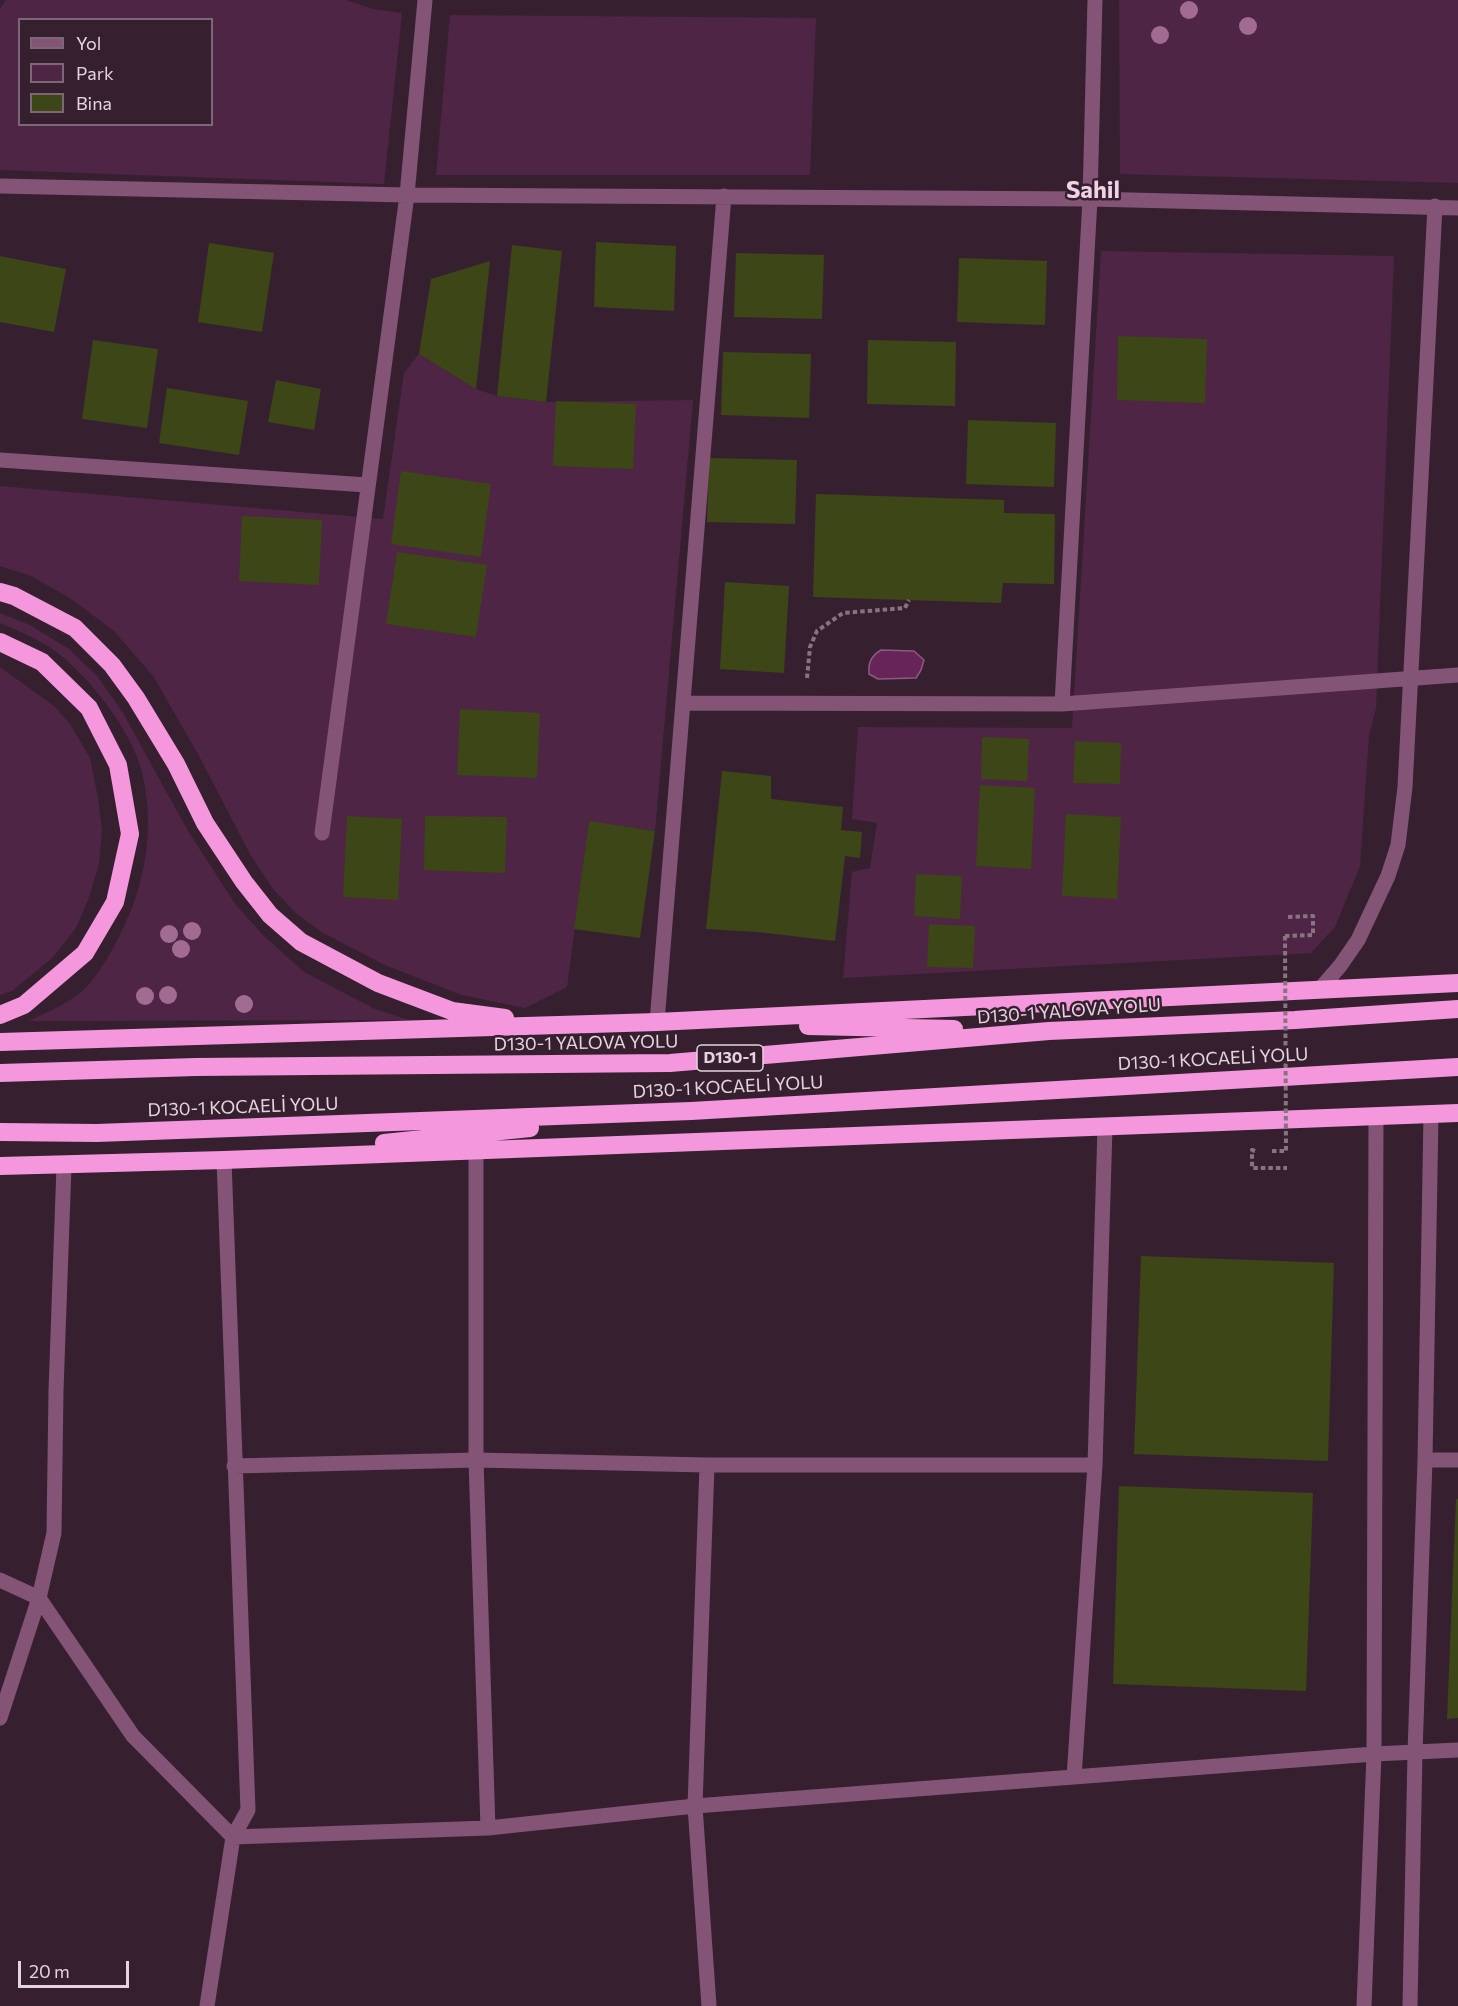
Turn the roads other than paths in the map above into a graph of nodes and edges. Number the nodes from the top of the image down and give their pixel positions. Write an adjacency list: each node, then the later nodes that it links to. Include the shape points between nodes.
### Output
1 (425, 0): 4 (street)
2 (1095, 0): 6 (street)
3 (0, 186): 4 (street)
4 (407, 195): 5 (street); 10 (street)
5 (724, 196): 6 (street); 15 (street)
6 (1090, 199): 7 (street); 16 (street)
7 (1435, 206): 8 (street); 14 (street)
8 (1458, 208)
9 (0, 460): 10 (street)
10 (367, 485): 17 (street)
11 (0, 592): 22 (highway, via 75,628 112,665 136,698 205,823 244,882 270,915 301,942 378,983 452,1011 543,1024)
12 (0, 642): 21 (highway, via 42,662 89,708 118,765 130,834 115,902 85,953 24,1005)
13 (1458, 675): 14 (street)
14 (1410, 678): 16 (street); 19 (street, via 1398,844 1388,876 1358,940)
15 (683, 703): 16 (street); 22 (street)
16 (1062, 704)
17 (321, 833)
18 (1458, 983): 19 (highway)
19 (1320, 989): 22 (highway)
20 (1458, 1009): 23 (highway, D130-1 YALOVA YOLU / D130-1)
21 (0, 1015)
22 (657, 1022): 23 (highway); 24 (highway)
23 (1049, 1031): 26 (highway, D130-1 YALOVA YOLU / D130-1, via 670,1064 196,1067)
24 (0, 1042)
25 (1458, 1067): 27 (highway, D130-1 KOCAELİ YOLU)
26 (0, 1073)
27 (691, 1111): 32 (highway, D130-1 KOCAELİ YOLU, via 97,1133); 34 (highway)
28 (1458, 1113): 29 (highway)
29 (1431, 1114): 30 (highway); 39 (street)
30 (1376, 1116): 31 (highway); 49 (street)
31 (1105, 1127): 33 (highway); 42 (street)
32 (0, 1132)
33 (476, 1151): 34 (highway); 38 (street)
34 (224, 1160): 36 (highway); 43 (street)
35 (0, 1166): 36 (highway)
36 (64, 1166): 37 (highway); 45 (street, via 54,1533)
37 (0, 1171)
38 (476, 1460): 41 (street); 43 (street); 52 (street)
39 (1425, 1460): 40 (street); 48 (street)
40 (1458, 1460)
41 (707, 1465): 42 (street); 51 (street)
42 (1095, 1465): 50 (street)
43 (234, 1466): 53 (street, via 248,1810)
44 (0, 1580): 45 (street)
45 (39, 1598): 46 (street); 53 (street, via 133,1736)
46 (0, 1718)
47 (1458, 1750): 48 (street)
48 (1415, 1753): 49 (street); 57 (street)
49 (1374, 1754): 50 (street); 56 (street)
50 (1074, 1777): 51 (street)
51 (695, 1806): 52 (street); 55 (street)
52 (488, 1828): 53 (street)
53 (233, 1837): 54 (street)
54 (207, 2006)
55 (709, 2006)
56 (1364, 2006)
57 (1410, 2006)

